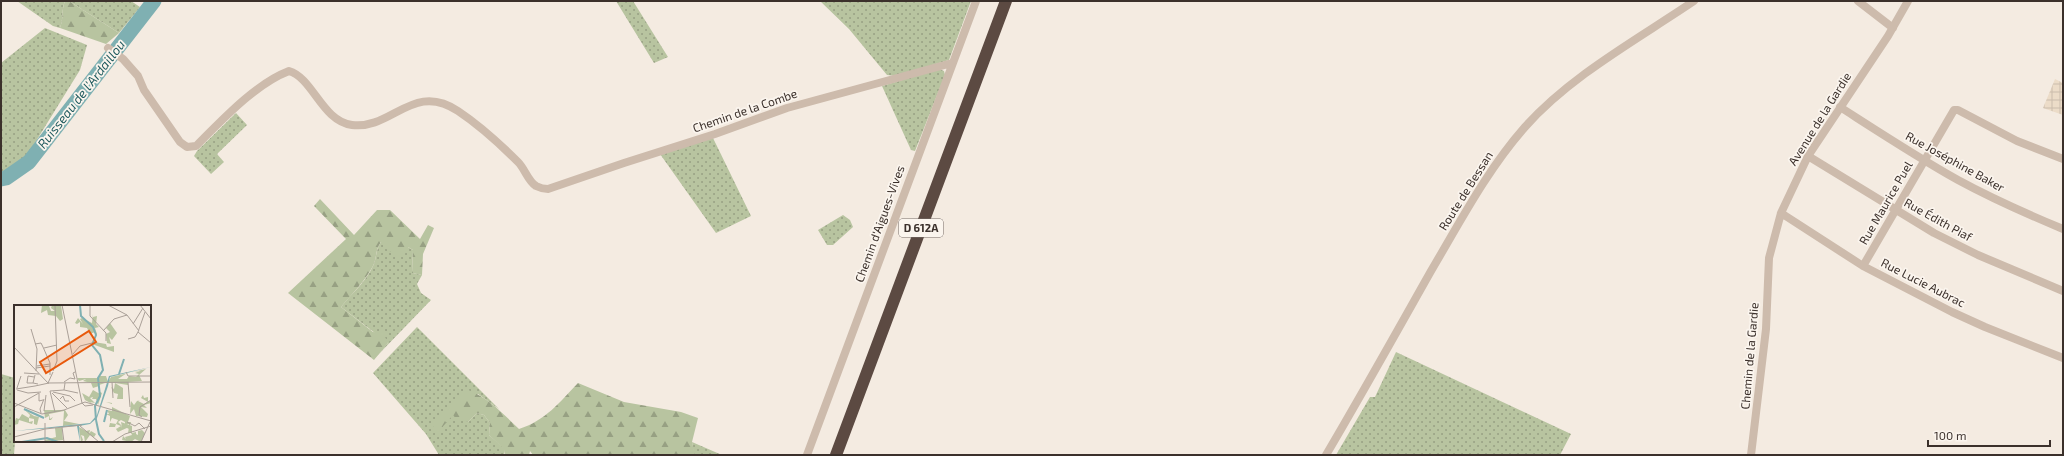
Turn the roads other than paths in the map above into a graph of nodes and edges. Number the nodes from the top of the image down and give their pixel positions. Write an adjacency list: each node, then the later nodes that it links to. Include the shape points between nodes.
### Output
1 (976, 1): 8 (street, Chemin d'Aigues-Vives / D 612A)
2 (1006, 1): 21 (highway, D 612A)
3 (1694, 1): 22 (street, Route de Bessan, via 1594,68 1552,101 1526,126 1495,164)
4 (1858, 1): 6 (street)
5 (1908, 1): 6 (street, Avenue de la Gardie)
6 (1893, 28): 9 (street, Avenue de la Gardie)
7 (108, 48): 8 (street, Chemin de la Combe, via 123,59 138,76 144,90 180,142 187,147 196,146 245,100 289,71 294,72 324,108 346,124 369,124 426,100 444,103 458,110 490,136 519,164 536,186 548,189 787,108)
8 (952, 63): 20 (street, Chemin d'Aigues-Vives / D 612A)
9 (1840, 107): 10 (street, Avenue de la Gardie); 12 (street, Rue Joséphine Baker)
10 (1808, 156): 13 (street, Rue Édith Piaf); 14 (street, Avenue de la Gardie)
11 (2063, 159): 12 (street, Rue Maurice Puel, via 2017,141 1954,110)
12 (1925, 161): 13 (street, Rue Maurice Puel); 15 (street, Rue Joséphine Baker, via 2001,202)
13 (1895, 210): 17 (street, Rue Maurice Puel); 18 (street, Rue Édith Piaf, via 1978,255)
14 (1781, 213): 16 (street, Avenue de la Gardie); 17 (street, Rue Lucie Aubrac)
15 (2063, 229)
16 (1769, 258): 23 (street, Chemin de la Gardie, via 1766,329)
17 (1863, 266): 19 (street, Rue Lucie Aubrac, via 1984,328)
18 (2063, 291)
19 (2063, 358)
20 (807, 455)
21 (836, 455)
22 (1326, 455)
23 (1751, 455)

